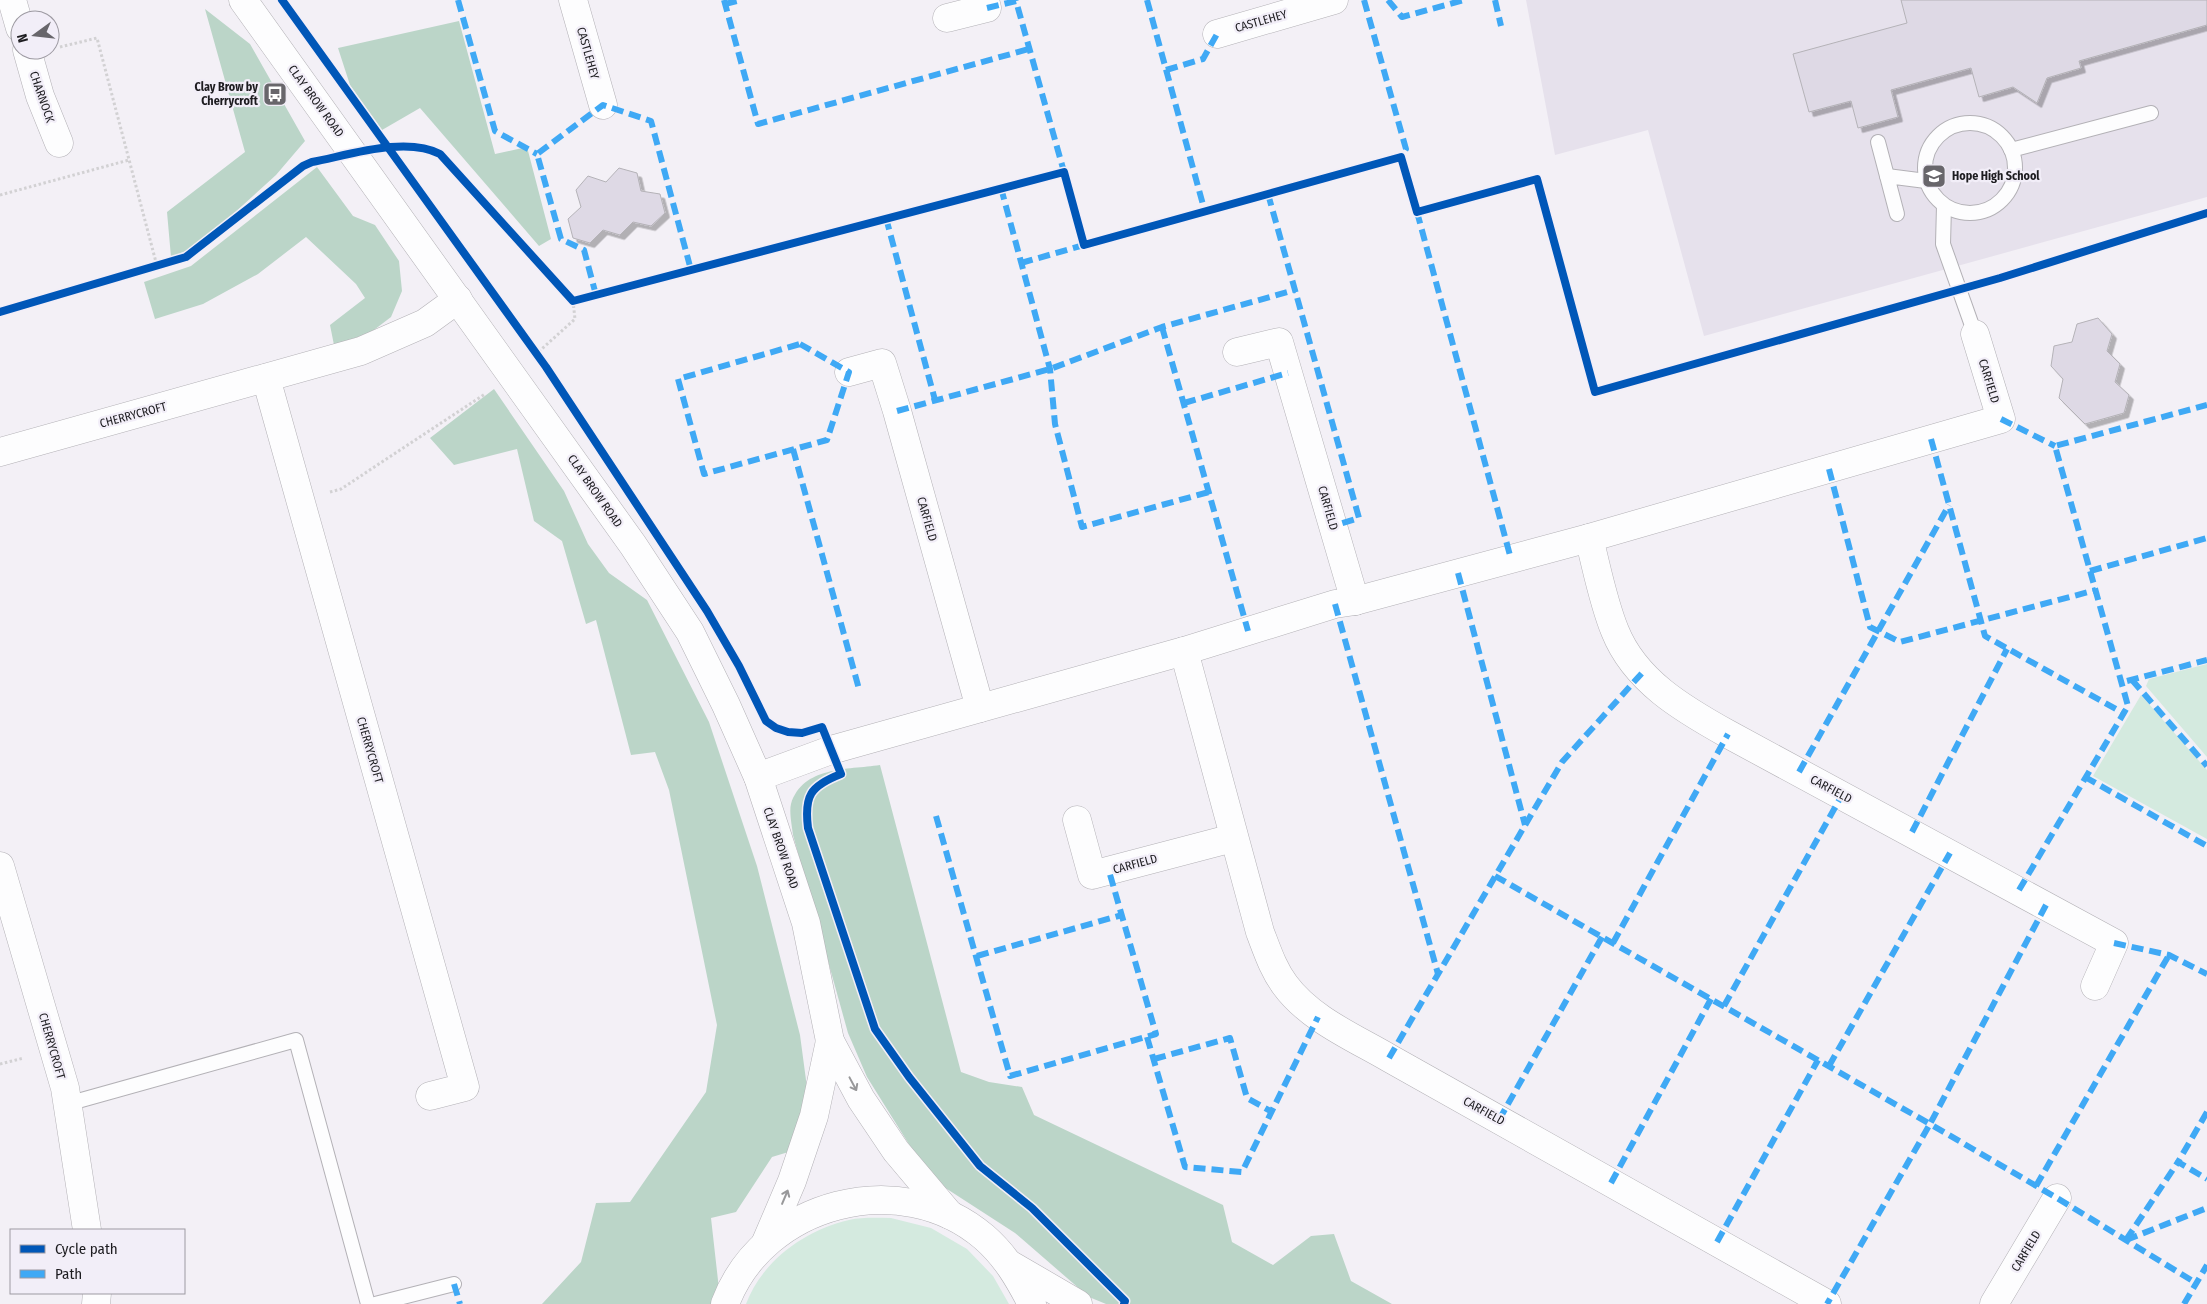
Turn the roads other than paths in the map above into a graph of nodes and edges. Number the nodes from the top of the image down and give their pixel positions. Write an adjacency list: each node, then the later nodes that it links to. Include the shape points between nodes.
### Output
1 (243, 0): 17 (street, CLAY BROW ROAD)
2 (573, 0): 8 (street, CASTLEHEY)
3 (985, 0): 5 (street, via 987,8)
4 (1334, 0): 6 (street, CASTLEHEY)
5 (947, 18)
6 (1217, 34)
7 (30, 60): 11 (street, CHARNOCK)
8 (603, 105)
9 (2151, 113): 12 (lane)
10 (1878, 142): 13 (lane)
11 (59, 143)
12 (2011, 150): 14 (lane, via 2004,138 1992,128 1962,123 1948,128 1928,151 1924,166); 15 (lane, via 2015,164 2014,179 1998,203 1986,211 1972,213 1957,212)
13 (1887, 176): 14 (lane); 16 (lane)
14 (1926, 181): 15 (lane)
15 (1944, 206): 18 (lane, via 1943,244)
16 (1897, 214)
17 (458, 299): 21 (street, CHERRYCROFT, via 425,323 361,351); 27 (street, CLAY BROW ROAD, via 633,545 690,632)
18 (1975, 334): 23 (street, CARFIELD, via 2001,419)
19 (1238, 352): 24 (street, CARFIELD, via 1279,342)
20 (849, 372): 26 (street, CARFIELD, via 882,362)
21 (266, 378): 22 (street, CHERRYCROFT); 33 (street, CHERRYCROFT, via 465,1087)
22 (0, 452)
23 (1588, 538): 24 (street, CARFIELD); 31 (street, CARFIELD, via 1614,630 1626,653 1666,697 1728,734 2114,943)
24 (1355, 601): 25 (street, CARFIELD)
25 (1184, 651): 26 (street, CARFIELD); 29 (street, CARFIELD)
26 (980, 708): 27 (street, CARFIELD, via 831,750)
27 (758, 777): 32 (street, CLAY BROW ROAD, via 806,923)
28 (1077, 820): 29 (street, CARFIELD, via 1092,875)
29 (1233, 838): 46 (street, CARFIELD, via 1271,962 1285,985 1318,1017)
30 (0, 866): 34 (street, CHERRYCROFT)
31 (2095, 986)
32 (830, 1041): 36 (street, CLAY BROW ROAD, one-way to 36, via 861,1099 896,1151); 38 (street, CLAY BROW ROAD, one-way to 32, via 792,1182 814,1116)
33 (430, 1096)
34 (67, 1104): 37 (street, CHERRYCROFT); 42 (lane, via 296,1040)
35 (2057, 1198): 47 (street, CARFIELD)
36 (950, 1214): 38 (street, via 903,1200 853,1200 807,1215); 39 (street, via 984,1236)
37 (88, 1229)
38 (766, 1242): 41 (street)
39 (1011, 1265): 44 (street); 45 (street)
40 (454, 1284): 43 (lane)
41 (724, 1298)
42 (368, 1304)
43 (375, 1304)
44 (1032, 1304)
45 (1078, 1304)
46 (1827, 1304)
47 (1994, 1304)

